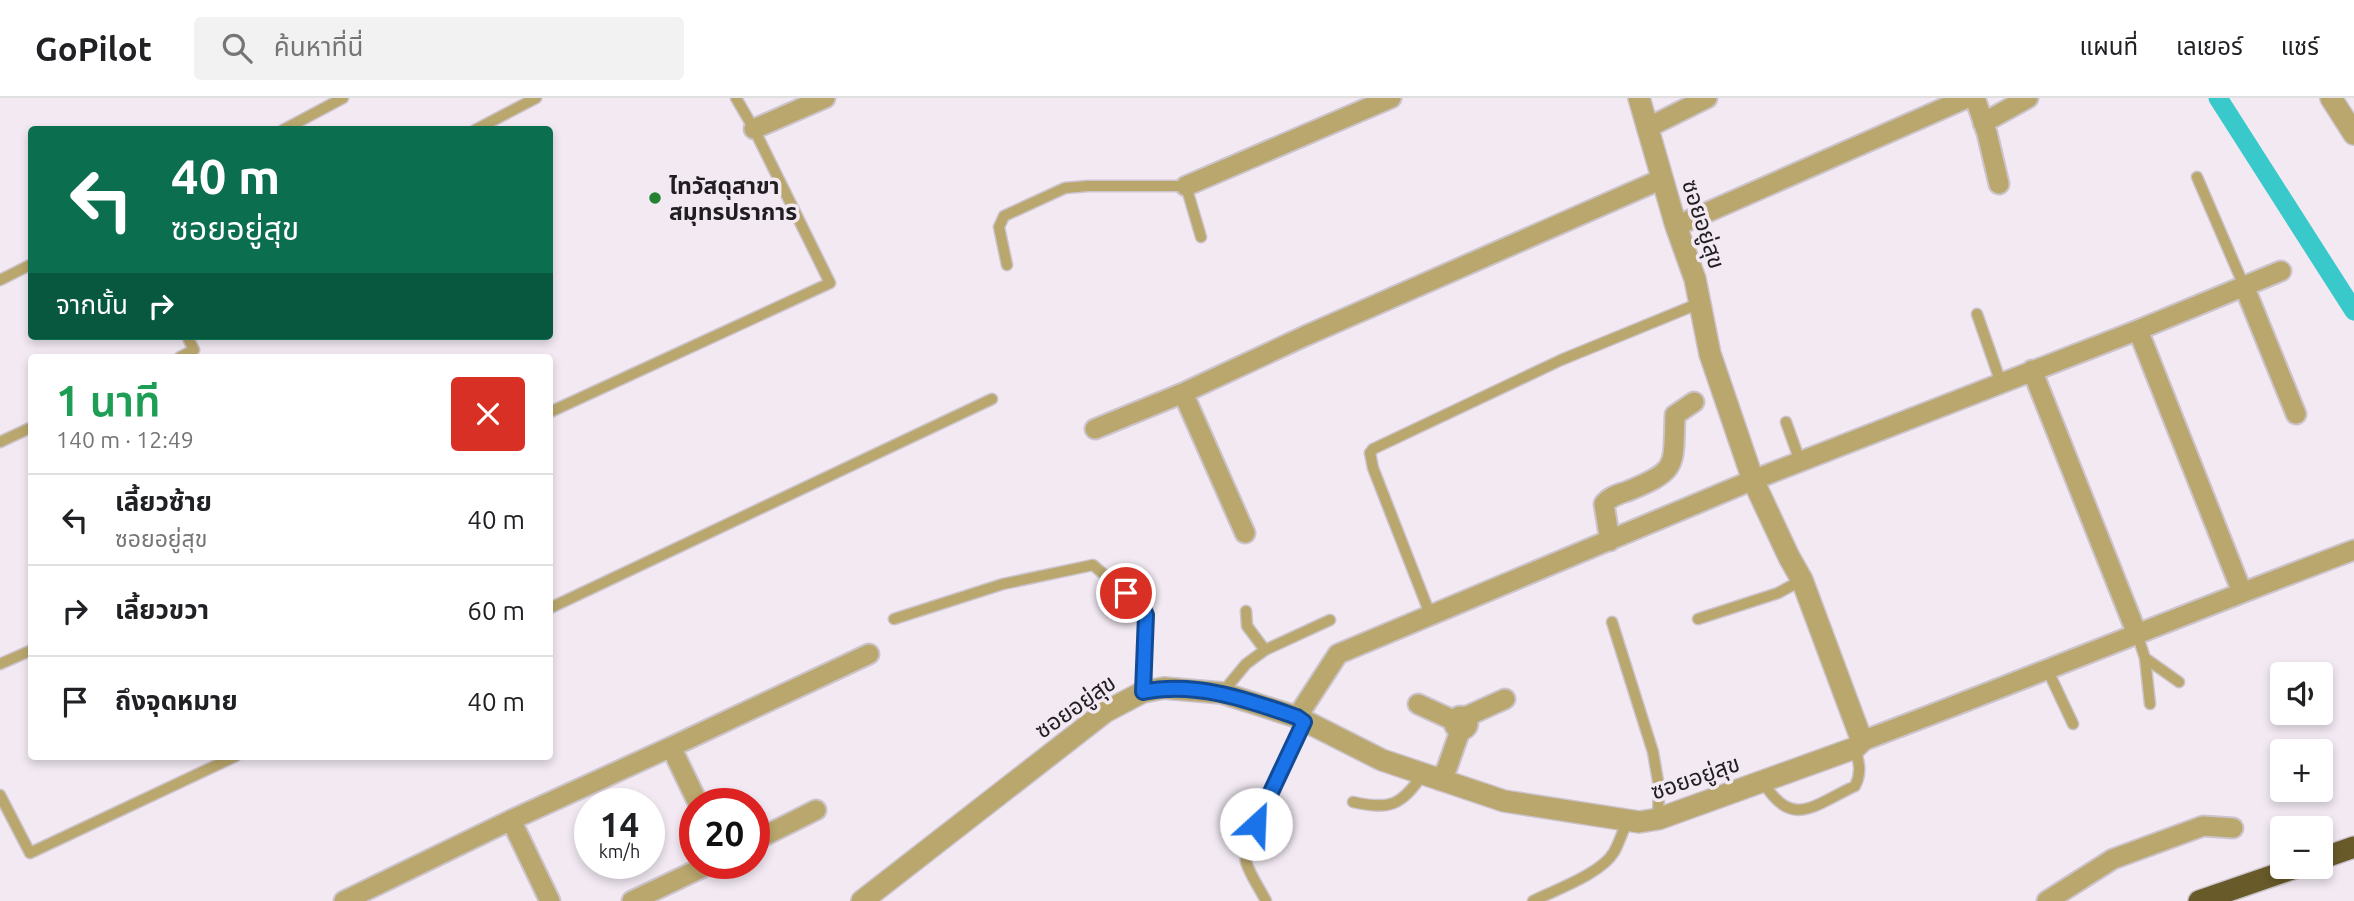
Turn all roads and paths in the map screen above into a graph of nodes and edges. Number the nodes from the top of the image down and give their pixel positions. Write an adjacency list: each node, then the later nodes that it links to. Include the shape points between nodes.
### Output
1 (343, 98): 13 (lane)
2 (536, 98): 14 (lane)
3 (736, 98): 16 (lane)
4 (825, 98): 16 (street)
5 (1391, 98): 21 (street)
6 (1639, 98): 15 (street, ซอยอยู่สุข)
7 (1707, 98): 15 (street)
8 (1967, 98): 22 (street)
9 (1975, 98): 12 (street)
10 (2028, 98): 12 (street)
11 (2331, 98): 17 (street)
12 (1983, 123): 20 (street)
13 (291, 126)
14 (483, 126)
15 (1647, 128): 19 (street, ซอยอยู่สุข)
16 (754, 130): 39 (lane, via 830,284)
17 (2354, 134)
18 (2197, 177): 28 (lane)
19 (1662, 179): 22 (street, ซอยอยู่สุข); 36 (street)
20 (1999, 184)
21 (1186, 186): 23 (lane); 24 (lane, via 1065,188 1001,221)
22 (1676, 226): 29 (street, ซอยอยู่สุข)
23 (1201, 237)
24 (1007, 265)
25 (28, 266): 27 (lane)
26 (2281, 271): 28 (street)
27 (0, 280)
28 (2245, 286): 31 (street); 40 (street)
29 (1701, 303): 46 (street, ซอยอยู่สุข, via 1710,354); 54 (lane, via 1561,360 1373,449 1373,468)
30 (1976, 314): 35 (lane)
31 (2138, 330): 34 (street); 51 (street)
32 (189, 340): 33 (lane, via 194,350)
33 (186, 354)
34 (2032, 370): 35 (street); 59 (street)
35 (2001, 383): 45 (street)
36 (1183, 393): 42 (street); 47 (street)
37 (992, 399): 52 (lane)
38 (1694, 402): 48 (street, via 1675,415 1674,455 1665,473 1604,504)
39 (553, 411)
40 (2296, 414)
41 (1786, 422): 45 (lane)
42 (1095, 429)
43 (28, 430): 44 (lane)
44 (0, 442)
45 (1800, 461): 46 (street)
46 (1753, 480): 48 (street); 50 (street, ซอยอยู่สุข)
47 (1245, 533)
48 (1610, 541): 54 (street)
49 (2354, 550): 51 (street)
50 (1802, 580): 55 (lane, via 1778,593); 75 (street, ซอยอยู่สุข)
51 (2242, 592): 59 (street)
52 (553, 607)
53 (1246, 611): 60 (lane, via 1247,626)
54 (1430, 614): 72 (street, via 1338,653)
55 (1698, 618)
56 (894, 619): 67 (lane, via 1003,584 1093,565 1146,615)
57 (1329, 620): 60 (lane)
58 (1612, 622): 84 (lane, via 1653,752)
59 (2137, 634): 63 (lane); 65 (street)
60 (1265, 650): 68 (lane, via 1246,664)
61 (28, 652): 64 (lane)
62 (869, 654): 76 (street)
63 (2145, 658): 66 (lane); 71 (lane)
64 (0, 664)
65 (2048, 671): 74 (lane); 75 (street)
66 (2179, 682)
67 (1143, 692): 68 (street, ซอยอยู่สุข, via 1164,688); 96 (street, ซอยอยู่สุข, via 1105,712)
68 (1222, 693): 72 (street, ซอยอยู่สุข)
69 (1505, 699): 73 (street)
70 (1418, 704): 73 (street)
71 (2150, 704)
72 (1301, 719): 78 (street, ซอยอยู่สุข, via 1382,760); 97 (lane, via 1245,854)
73 (1460, 723): 78 (street, via 1447,768)
74 (2073, 724)
75 (1858, 745): 79 (street, ซอยอยู่สุข); 79 (lane, via 1860,769 1855,786 1801,811 1782,807)
76 (671, 747): 80 (street); 85 (street)
77 (228, 760): 81 (lane, via 30,853)
78 (1431, 777): 82 (lane, via 1387,807); 86 (street, ซอยอยู่สุข, via 1504,801)
79 (1763, 782): 84 (street, ซอยอยู่สุข)
80 (691, 788)
81 (0, 795)
82 (1353, 802)
83 (816, 810): 88 (street)
84 (1658, 819): 86 (street, ซอยอยู่สุข)
85 (511, 820): 93 (street); 94 (street)
86 (1627, 821): 98 (lane, via 1613,854 1592,872)
87 (2234, 828): 99 (street, via 2203,826 2113,859)
88 (770, 833)
89 (2354, 848): 90 (highway)
90 (2333, 855)
91 (2270, 877): 100 (highway)
92 (679, 879): 95 (street)
93 (356, 898)
94 (550, 901)
95 (632, 901)
96 (862, 901)
97 (1266, 901)
98 (1533, 901)
99 (2048, 901)
100 (2199, 901)

